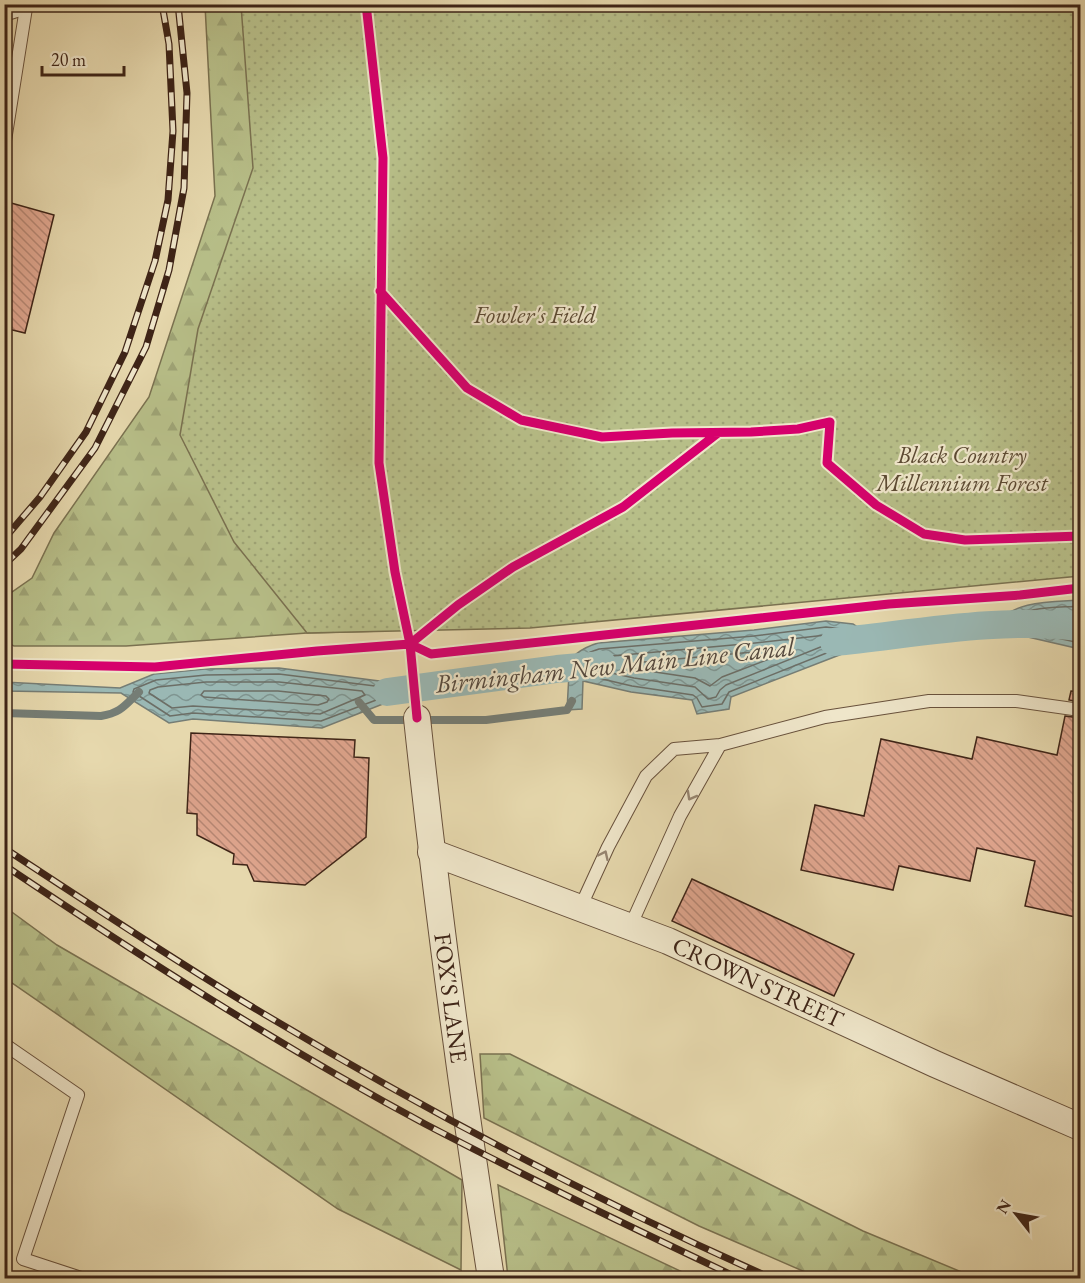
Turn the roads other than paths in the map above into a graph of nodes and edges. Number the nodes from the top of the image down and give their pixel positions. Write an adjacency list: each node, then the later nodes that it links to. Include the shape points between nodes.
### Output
1 (4, 15): 2 (lane, via 26,8)
2 (4, 147)
3 (1080, 710): 5 (lane, via 1016,701 929,701 825,717)
4 (417, 718): 6 (street, FOX'S LANE)
5 (720, 745): 7 (lane, one-way to 5, via 646,776 674,748); 8 (lane, one-way to 8, via 680,816)
6 (431, 852): 7 (street, CROWN STREET); 12 (street, FOX'S LANE)
7 (580, 908): 8 (street, CROWN STREET)
8 (630, 927): 10 (street, CROWN STREET)
9 (4, 1044): 11 (lane, via 78,1095 23,1259)
10 (1080, 1127)
11 (81, 1278)
12 (491, 1278)

